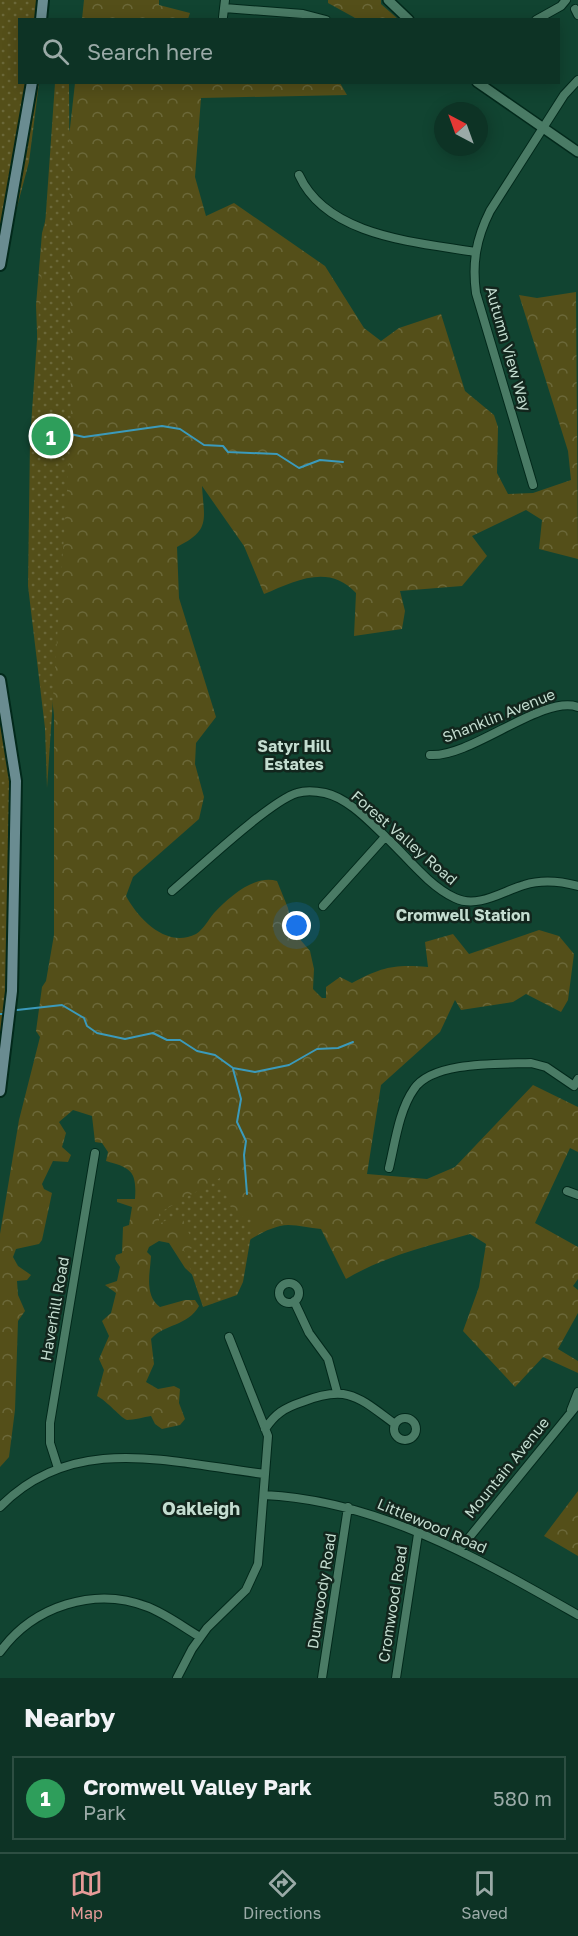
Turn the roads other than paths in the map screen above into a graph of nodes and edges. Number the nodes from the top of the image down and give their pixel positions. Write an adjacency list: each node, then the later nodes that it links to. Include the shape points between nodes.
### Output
1 (43, 0): 6 (main road)
2 (388, 0): 8 (street)
3 (566, 0): 9 (street)
4 (224, 4): 5 (street); 7 (street)
5 (223, 17)
6 (41, 18)
7 (318, 18)
8 (407, 18)
9 (540, 18)
10 (578, 80): 13 (street, Autumn View Way)
11 (32, 84): 17 (main road)
12 (480, 84): 13 (street)
13 (543, 129): 14 (street); 16 (street, Autumn View Way, via 490,211)
14 (578, 152)
15 (299, 175): 16 (street, via 318,199 347,222 366,231)
16 (475, 252): 18 (street, Autumn View Way, via 476,293)
17 (0, 265)
18 (533, 485)
19 (0, 680): 27 (main road, via 16,781 12,991)
20 (578, 707): 21 (street, Shanklin Avenue, via 557,705 468,745)
21 (430, 755)
22 (385, 837): 23 (street, Forest Valley Road, via 441,889 466,902 485,900 540,881); 24 (street, Forest Valley Road, via 337,798 317,792 298,793 278,803); 25 (street)
23 (578, 886)
24 (172, 891)
25 (323, 906)
26 (578, 1079): 29 (street, via 574,1086 546,1067 531,1063 436,1071 419,1082 410,1095)
27 (0, 1091)
28 (95, 1153): 40 (street, Haverhill Road, via 50,1424 50,1443)
29 (389, 1167)
30 (567, 1191): 31 (street)
31 (578, 1195)
32 (294, 1301): 34 (street, via 309,1333 328,1359)
33 (229, 1337): 39 (street)
34 (337, 1392): 38 (street, via 363,1401); 39 (street, via 320,1394 280,1410)
35 (578, 1392): 37 (street)
36 (578, 1404): 37 (street, Mountain Avenue)
37 (570, 1411): 46 (street, Mountain Avenue)
38 (395, 1424)
39 (265, 1429): 41 (street)
40 (58, 1468): 41 (street, via 94,1459 125,1457); 43 (street, via 26,1484)
41 (265, 1474): 42 (street)
42 (264, 1495): 44 (street, Littlewood Road, via 297,1496); 48 (street, via 258,1564 253,1579 241,1597)
43 (0, 1507)
44 (348, 1508): 45 (street, Littlewood Road); 51 (street, Dunwoody Road)
45 (418, 1534): 46 (street, Littlewood Road); 52 (street, Cromwood Road)
46 (459, 1550): 47 (street, Littlewood Road)
47 (578, 1615)
48 (200, 1637): 49 (street, via 147,1607 97,1598 39,1616); 50 (street)
49 (0, 1652)
50 (177, 1678)
51 (322, 1678)
52 (396, 1678)

